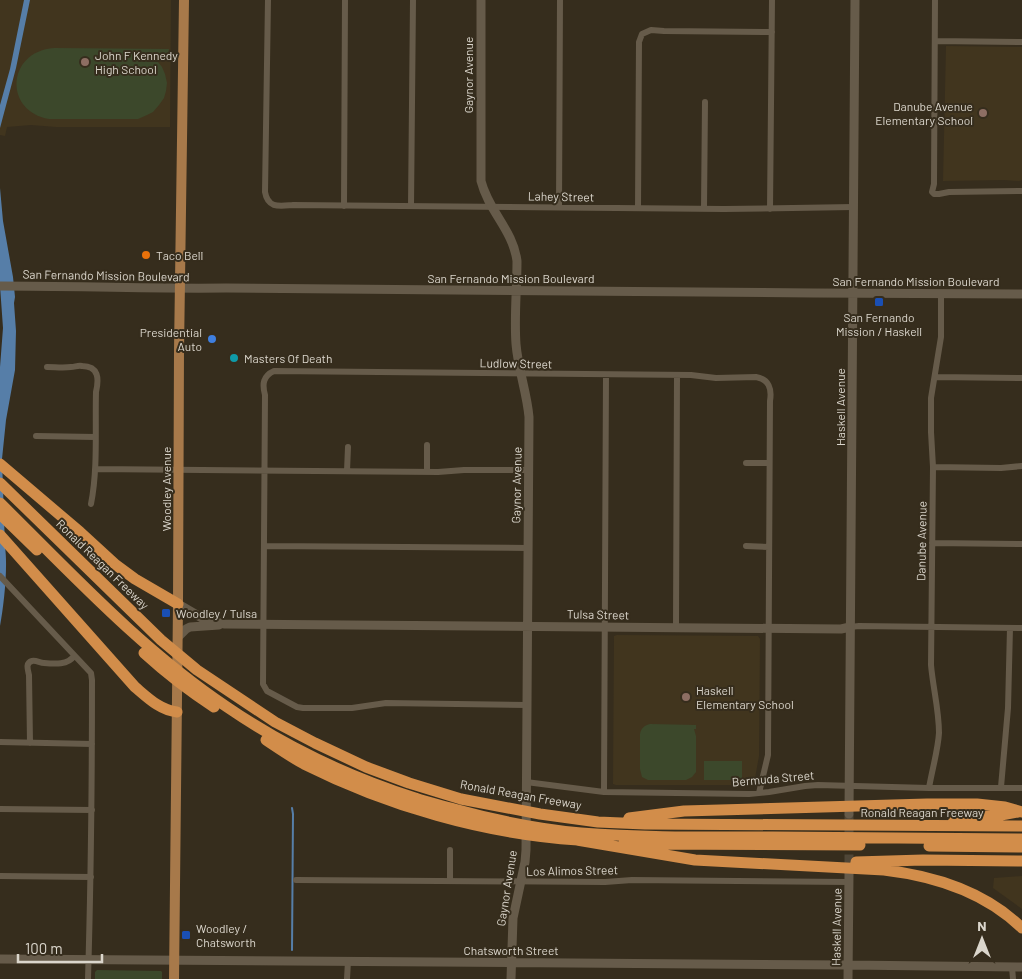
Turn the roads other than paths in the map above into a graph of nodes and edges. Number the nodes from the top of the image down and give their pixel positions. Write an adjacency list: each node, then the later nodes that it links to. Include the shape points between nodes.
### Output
1 (184, 0): 24 (main road, Woodley Avenue)
2 (268, 0): 15 (street, Lahey Street, via 267,198 277,206)
3 (345, 0): 15 (street)
4 (413, 0): 16 (street)
5 (481, 0): 17 (main road, Gaynor Avenue, via 480,171 483,190)
6 (560, 0): 18 (street)
7 (772, 0): 10 (street)
8 (855, 0): 21 (main road, Haskell Avenue)
9 (935, 0): 11 (street)
10 (772, 32): 19 (street, via 651,30 642,34 638,42); 22 (street)
11 (935, 41): 12 (street); 14 (street, via 934,194)
12 (1022, 42)
13 (704, 102): 20 (street)
14 (1022, 191)
15 (344, 206): 16 (street, Lahey Street)
16 (411, 206): 17 (street, Lahey Street)
17 (491, 206): 18 (street, Lahey Street); 25 (main road, Gaynor Avenue, via 514,246)
18 (559, 207): 19 (street, Lahey Street)
19 (638, 208): 20 (street, Lahey Street)
20 (704, 208): 22 (street, Lahey Street)
21 (853, 208): 22 (street, Lahey Street); 26 (main road, Haskell Avenue)
22 (770, 209)
23 (0, 286): 24 (main road, San Fernando Mission Boulevard)
24 (180, 289): 25 (main road, San Fernando Mission Boulevard); 45 (main road, Woodley Avenue)
25 (517, 291): 26 (main road, San Fernando Mission Boulevard); 30 (main road, Gaynor Avenue, via 516,339)
26 (853, 294): 27 (main road, San Fernando Mission Boulevard); 68 (main road, Haskell Avenue)
27 (941, 294): 28 (main road, San Fernando Mission Boulevard); 33 (street, Danube Avenue, via 941,338)
28 (1022, 294)
29 (47, 367): 36 (street, via 85,366 94,370 98,380)
30 (520, 374): 31 (street, Ludlow Street); 46 (street, Ludlow Street, via 274,371 263,383); 47 (main road, Gaynor Avenue, via 529,417)
31 (606, 375): 32 (street, Ludlow Street); 67 (street)
32 (677, 375): 40 (street, Ludlow Street, via 756,377 766,381 771,388); 70 (street)
33 (934, 377): 34 (street); 43 (street, Danube Avenue, via 931,398)
34 (1022, 378)
35 (36, 436): 36 (street)
36 (95, 437): 44 (street)
37 (427, 445): 49 (street)
38 (348, 447): 48 (street)
39 (746, 463): 40 (street)
40 (769, 463): 60 (street)
41 (0, 464): 63 (highway, via 135,579)
42 (1022, 466): 43 (street)
43 (933, 467): 56 (street, Danube Avenue)
44 (95, 469): 45 (street); 52 (street)
45 (179, 469): 46 (street); 63 (main road, Woodley Avenue)
46 (264, 470): 48 (street); 58 (street)
47 (528, 470): 49 (street); 61 (main road, Gaynor Avenue)
48 (347, 471): 49 (street)
49 (427, 472)
50 (0, 484): 92 (highway, Ronald Reagan Freeway, via 161,640 197,670 275,722 314,744 409,783 486,804)
51 (0, 503): 54 (highway)
52 (91, 504)
53 (0, 514): 54 (highway)
54 (24, 532): 95 (highway, via 158,661 196,691 303,763 355,788 480,827)
55 (0, 535): 77 (highway, via 135,687 157,705)
56 (932, 543): 57 (street); 69 (street, Danube Avenue)
57 (1022, 544)
58 (264, 546): 61 (street); 65 (street)
59 (746, 546): 60 (street)
60 (769, 547): 71 (street)
61 (528, 548): 66 (main road, Gaynor Avenue)
62 (0, 576): 75 (street)
63 (178, 604): 64 (main road, Tulsa Street, via 202,618); 74 (main road, Woodley Avenue)
64 (224, 624): 65 (main road, Tulsa Street); 74 (main road, via 190,627)
65 (263, 624): 66 (main road, Tulsa Street); 76 (street, via 263,684 267,691 303,708 352,708 386,703)
66 (527, 626): 67 (main road, Tulsa Street); 76 (main road, Gaynor Avenue)
67 (605, 627): 70 (main road, Tulsa Street); 86 (street)
68 (850, 627): 69 (street, Tulsa Street); 71 (main road, Tulsa Street); 82 (main road, Haskell Avenue)
69 (932, 627): 72 (street, Tulsa Street); 84 (street, Danube Avenue, via 932,681 938,733)
70 (676, 628): 71 (main road, Tulsa Street)
71 (768, 628): 87 (street, via 768,755)
72 (1010, 628): 73 (street, Tulsa Street); 83 (street, via 1008,708)
73 (1022, 628)
74 (178, 636): 77 (main road, Woodley Avenue)
75 (74, 656): 79 (street, via 66,663 32,661 28,664); 80 (street, via 91,673)
76 (527, 704): 81 (main road, Gaynor Avenue)
77 (177, 712): 111 (main road, Woodley Avenue)
78 (0, 742): 79 (street)
79 (30, 743): 80 (street)
80 (92, 744): 89 (street)
81 (526, 782): 86 (street, Bermuda Street); 107 (main road, Gaynor Avenue, via 526,850)
82 (849, 786): 84 (street, Bermuda Street); 87 (street, Bermuda Street, via 805,786); 91 (main road, Haskell Avenue)
83 (1001, 787): 84 (street, Bermuda Street); 85 (street, Bermuda Street)
84 (929, 788)
85 (1022, 788)
86 (604, 792): 87 (street, Bermuda Street)
87 (759, 793)
88 (0, 809): 89 (street)
89 (92, 810): 103 (street)
90 (1022, 811): 92 (highway, via 969,803 684,811); 93 (highway)
91 (849, 814)
92 (598, 822): 93 (highway, Ronald Reagan Freeway)
93 (895, 825): 94 (highway, Ronald Reagan Freeway)
94 (1022, 826)
95 (541, 832): 96 (highway); 97 (highway)
96 (570, 839): 98 (highway, via 643,844); 101 (highway, via 695,860)
97 (1022, 839)
98 (1022, 847)
99 (450, 850): 106 (street)
100 (1022, 861): 101 (highway)
101 (774, 864): 108 (highway, via 884,870 926,877 968,891)
102 (0, 876): 103 (street)
103 (91, 877): 110 (street)
104 (849, 878): 107 (street, Los Alimos Street); 114 (main road, Haskell Avenue)
105 (296, 880): 106 (street, Los Alimos Street)
106 (450, 881): 107 (street, Los Alimos Street)
107 (521, 882): 113 (main road, Gaynor Avenue, via 513,918)
108 (1022, 928)
109 (0, 959): 110 (main road, Chatsworth Street)
110 (90, 960): 111 (main road, Chatsworth Street); 117 (street)
111 (175, 961): 112 (main road, Chatsworth Street); 118 (main road, Woodley Avenue)
112 (348, 962): 113 (main road, Chatsworth Street); 119 (street)
113 (512, 962): 114 (main road, Chatsworth Street); 120 (main road, Gaynor Avenue)
114 (848, 965): 115 (main road, Chatsworth Street); 121 (main road, Haskell Avenue)
115 (1012, 967): 116 (main road, Chatsworth Street); 122 (street)
116 (1022, 967)
117 (88, 979)
118 (174, 979)
119 (347, 979)
120 (511, 979)
121 (848, 979)
122 (1012, 979)

